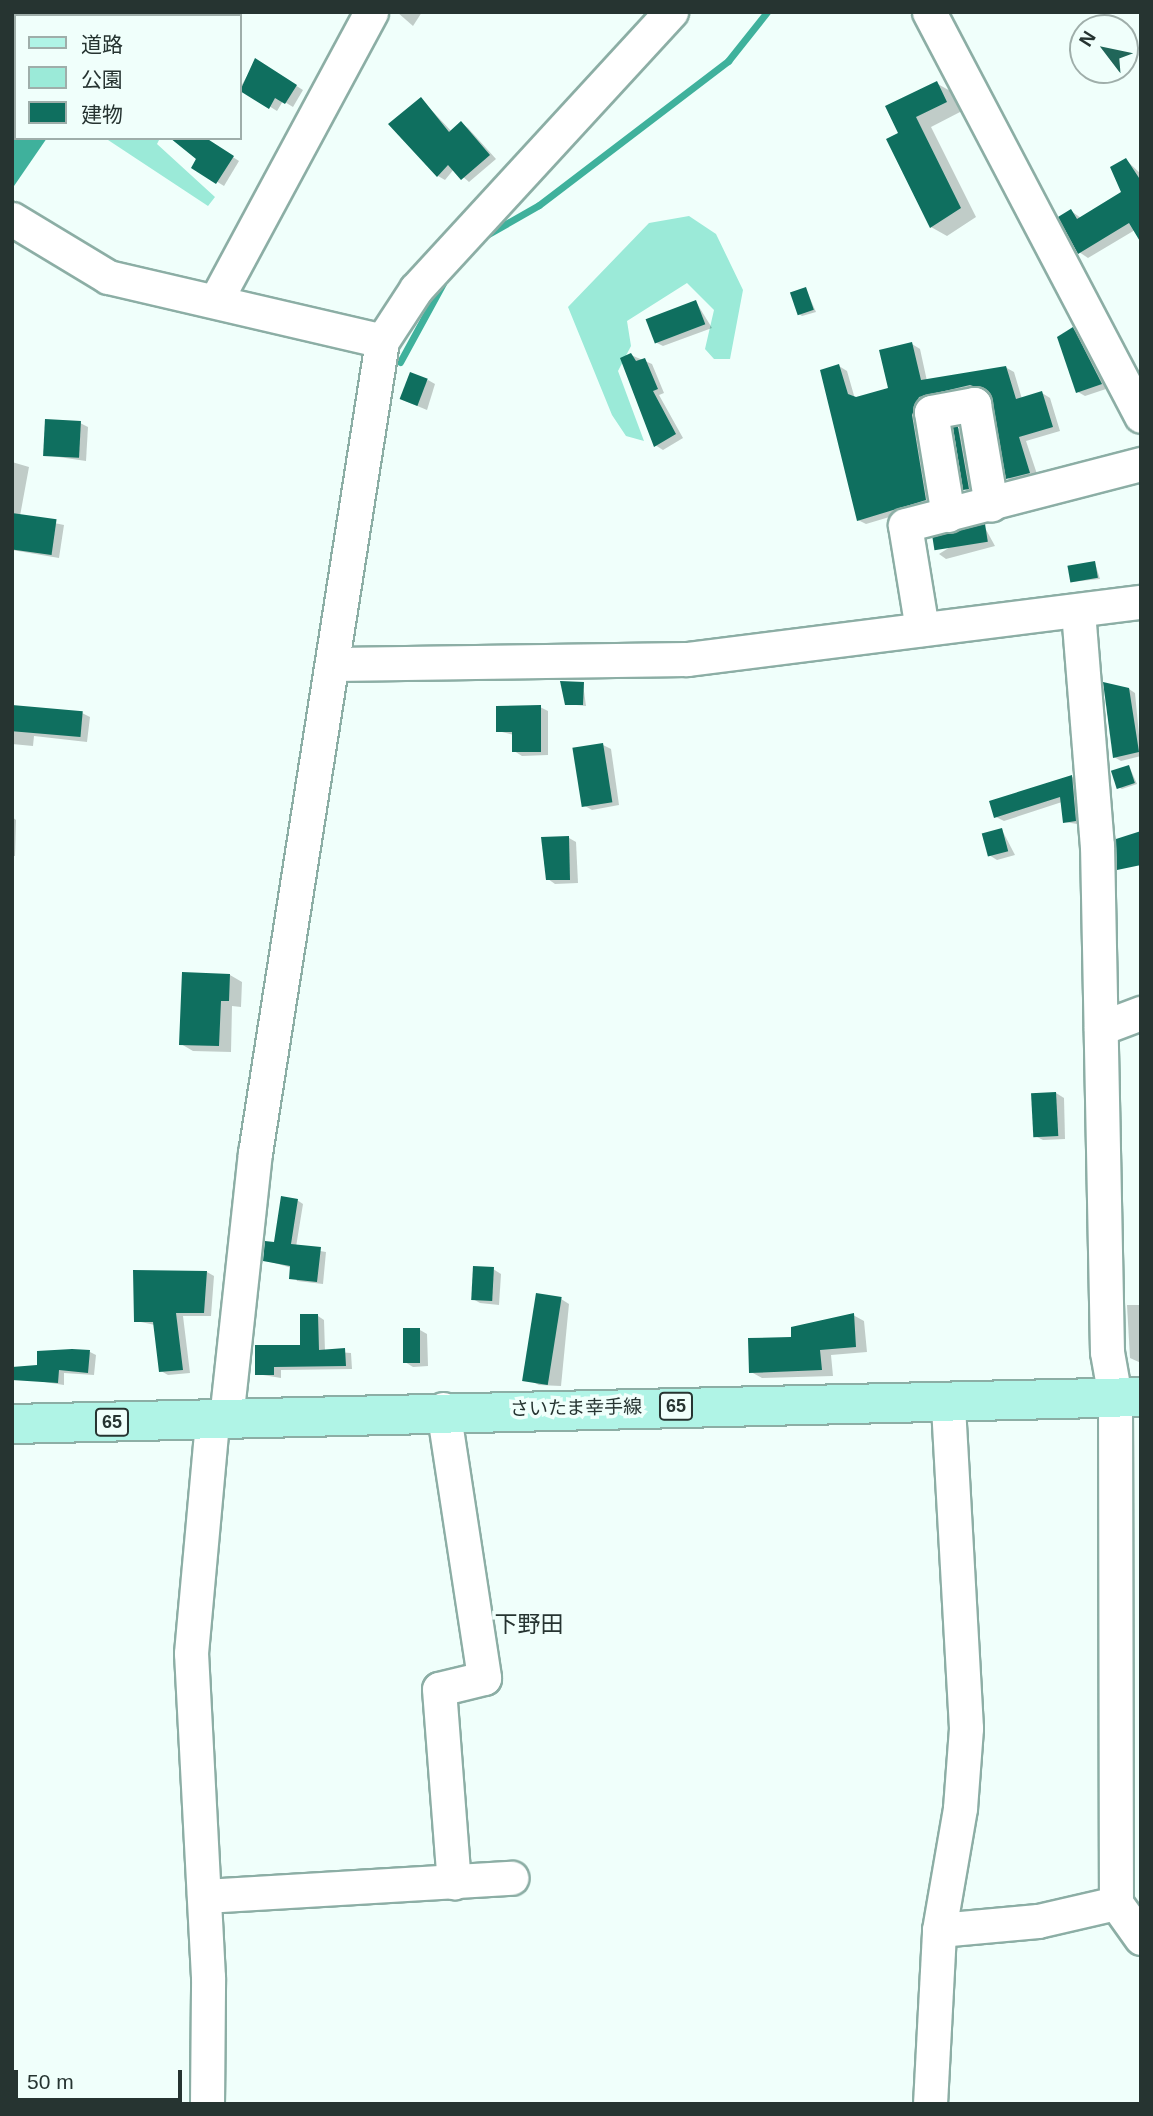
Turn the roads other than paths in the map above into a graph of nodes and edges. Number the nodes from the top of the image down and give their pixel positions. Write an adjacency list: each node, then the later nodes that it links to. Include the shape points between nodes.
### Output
1 (371, 12): 5 (street)
2 (671, 12): 6 (street, via 425,279)
3 (929, 12): 7 (street)
4 (12, 219): 5 (street, via 108,277)
5 (216, 300): 6 (street)
6 (382, 341): 14 (street)
7 (1141, 416)
8 (1141, 464): 9 (street)
9 (991, 505): 10 (street); 10 (street, via 974,404 931,412)
10 (948, 515): 13 (street, via 905,525)
11 (1141, 602): 12 (street)
12 (1078, 611): 13 (street); 16 (street, via 1097,845)
13 (922, 629): 14 (street, via 687,659)
14 (334, 664): 20 (street, via 254,1153)
15 (1141, 1013): 16 (street)
16 (1101, 1028): 17 (street, via 1107,1352)
17 (1128, 1397): 18 (main road, さいたま幸手線 / 65); 25 (street)
18 (947, 1403): 19 (main road, さいたま幸手線 / 65); 26 (street, via 966,1728 960,1808)
19 (443, 1409): 20 (main road, さいたま幸手線 / 65); 23 (street, via 484,1678 439,1689)
20 (219, 1420): 21 (main road, さいたま幸手線 / 65); 24 (street, via 191,1653)
21 (12, 1423)
22 (511, 1878): 23 (street)
23 (454, 1882): 24 (street)
24 (204, 1896): 28 (street)
25 (1116, 1903): 26 (street, via 1038,1921); 27 (street)
26 (939, 1930): 29 (street)
27 (1141, 1938)
28 (207, 2104)
29 (930, 2104)

